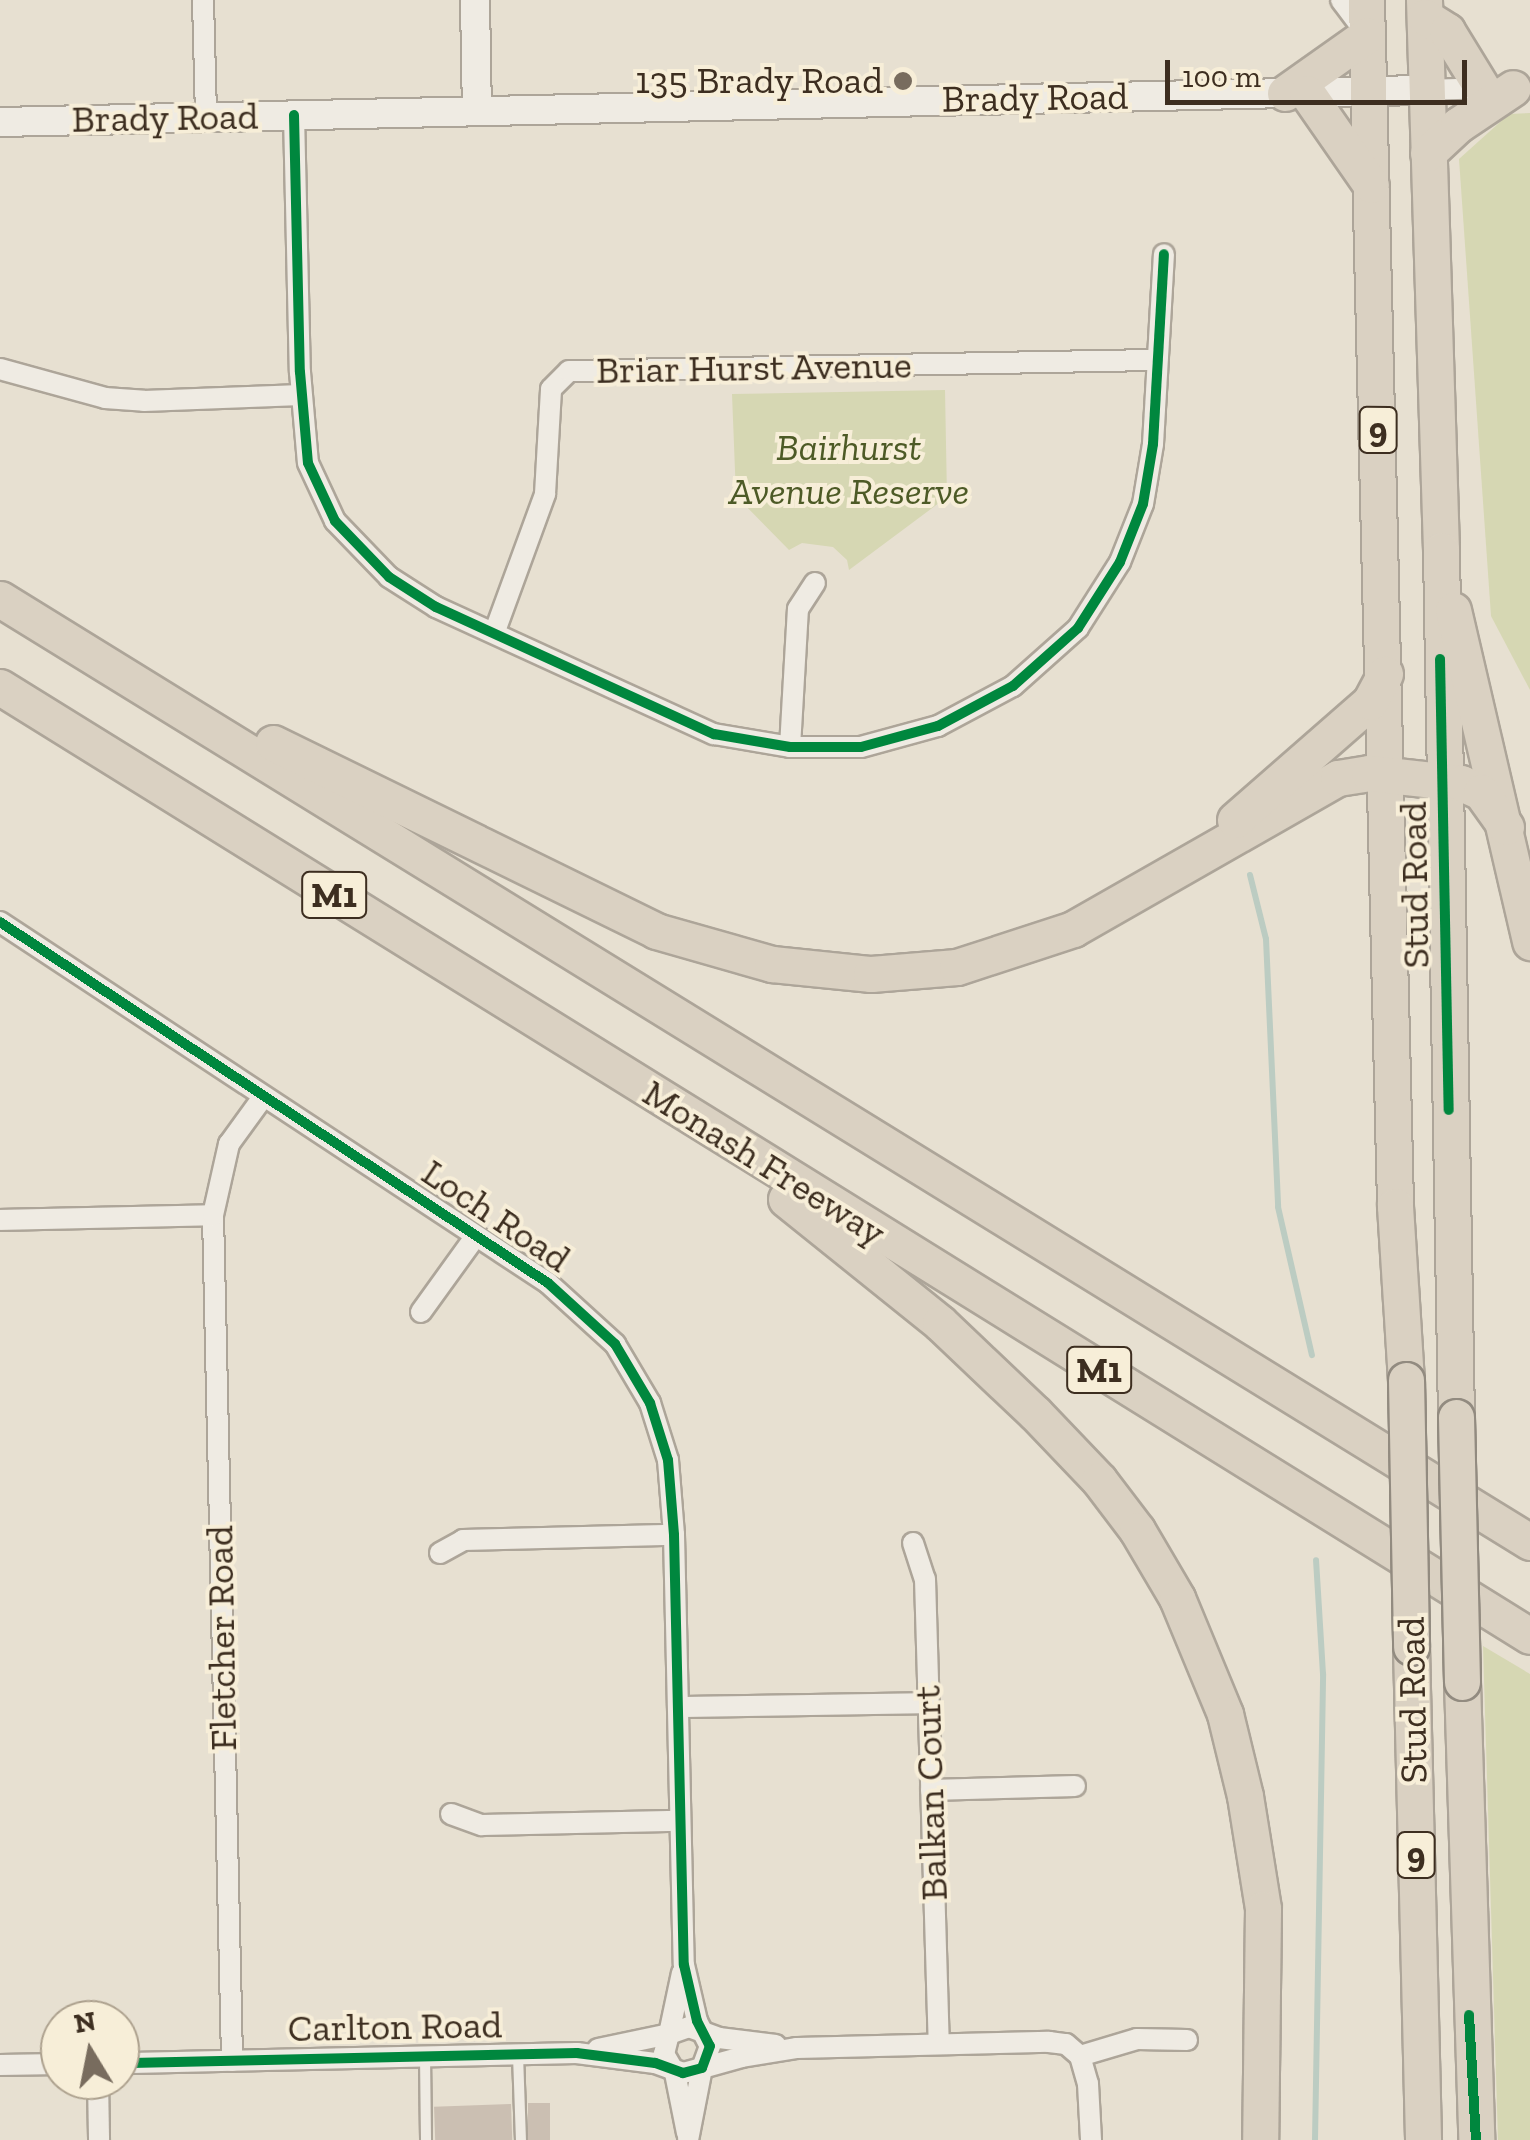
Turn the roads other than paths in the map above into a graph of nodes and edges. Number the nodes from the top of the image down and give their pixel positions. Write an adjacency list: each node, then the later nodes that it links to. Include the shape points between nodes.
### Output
1 (203, 0): 12 (street)
2 (475, 0): 10 (main road)
3 (1341, 0): 5 (street)
4 (1424, 8): 6 (highway); 7 (highway, Stud Road / 9)
5 (1366, 17): 8 (highway, Stud Road / 9); 9 (highway)
6 (1508, 88): 7 (street, Brady Road); 14 (highway)
7 (1426, 90): 8 (main road, Brady Road); 14 (highway, Stud Road / 9)
8 (1368, 91): 9 (main road, Brady Road); 15 (highway, Stud Road / 9)
9 (1296, 93): 10 (main road, Brady Road); 15 (highway)
10 (478, 110): 11 (main road, Brady Road)
11 (294, 115): 12 (main road, Brady Road); 19 (street)
12 (206, 117): 13 (main road, Brady Road)
13 (0, 122)
14 (1428, 153): 20 (highway, Stud Road / 9)
15 (1372, 186): 25 (highway, Stud Road / 9)
16 (1164, 254): 17 (street)
17 (1155, 360): 23 (street, Briar Hurst Avenue, via 569,371 551,390 546,494); 27 (street, via 1143,504 1120,562 1078,628 1013,686 938,726 861,747)
18 (0, 369): 19 (street, via 144,402)
19 (301, 396): 23 (street, via 308,463 335,521 389,578)
20 (1441, 550): 29 (highway, Stud Road / 9); 30 (highway)
21 (815, 583): 27 (street, via 798,609)
22 (0, 600): 24 (highway, M1)
23 (495, 631): 27 (street, via 714,734)
24 (74, 646): 31 (highway, via 656,931 772,964 871,974 957,967 1073,929); 41 (highway, M1)
25 (1385, 674): 28 (highway, Stud Road / 9); 31 (highway, via 1370,702 1230,825)
26 (0, 687): 35 (highway, Monash Freeway / M1)
27 (790, 747)
28 (1387, 774): 29 (highway); 31 (highway, via 1338,778); 76 (highway, Stud Road / 9, bridge)
29 (1442, 780): 30 (highway, via 1481,792); 77 (highway, Stud Road / 9, bridge)
30 (1506, 827): 33 (highway)
31 (1220, 847)
32 (0, 922): 34 (street, Loch Road)
33 (1530, 942)
34 (262, 1097): 36 (street, Fletcher Road, via 229,1144); 38 (street, Loch Road)
35 (668, 1104): 44 (highway, Monash Freeway / M1); 67 (highway, via 940,1323 1100,1480 1137,1530 1177,1598 1218,1698 1245,1796 1263,1909)
36 (212, 1214): 37 (street); 61 (street, Fletcher Road)
37 (0, 1220)
38 (474, 1237): 39 (street); 40 (street, Loch Road, via 548,1283 615,1344 650,1402 668,1460)
39 (421, 1312)
40 (674, 1534): 43 (street, via 463,1540); 46 (street, Loch Road)
41 (1530, 1542)
42 (913, 1544): 45 (street, Balkan Court, via 925,1579)
43 (440, 1553)
44 (1530, 1636)
45 (927, 1703): 46 (street); 48 (street, Balkan Court)
46 (678, 1707): 50 (street, Loch Road)
47 (1075, 1786): 48 (street)
48 (931, 1790): 55 (street, Balkan Court)
49 (451, 1814): 50 (street, via 482,1825)
50 (680, 1821): 51 (street, Loch Road)
51 (684, 1964): 52 (street, Loch Road); 53 (street, Loch Road)
52 (702, 2033): 53 (street, via 682,2027); 56 (street); 66 (street, via 710,2046)
53 (670, 2034): 57 (street, Carlton Road); 65 (street, via 664,2047)
54 (1187, 2040): 60 (street, via 1138,2039)
55 (939, 2044): 56 (street); 60 (street, via 1049,2042 1066,2044)
56 (798, 2048): 66 (street)
57 (577, 2053): 58 (street, Carlton Road); 65 (street, Carlton Road)
58 (518, 2054): 59 (street, Carlton Road); 72 (lane)
59 (425, 2056): 61 (street, Carlton Road); 71 (lane)
60 (1080, 2056): 73 (street)
61 (232, 2060): 62 (street, Carlton Road)
62 (140, 2062)
63 (40, 2064): 64 (street)
64 (0, 2065)
65 (670, 2067): 66 (street, via 689,2073); 69 (street)
66 (702, 2068): 69 (street)
67 (1264, 2074): 74 (highway); 75 (highway)
68 (98, 2100): 70 (street)
69 (688, 2138)
70 (99, 2140)
71 (426, 2140)
72 (521, 2140)
73 (1091, 2140)
74 (1260, 2140)
75 (1278, 2140)
76 (1423, 2140)
77 (1476, 2140)

